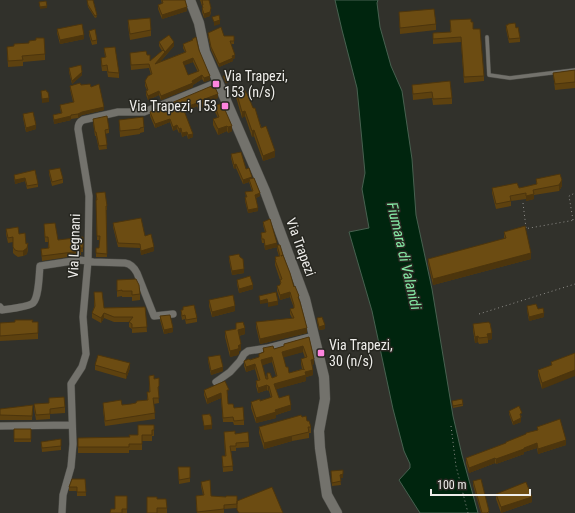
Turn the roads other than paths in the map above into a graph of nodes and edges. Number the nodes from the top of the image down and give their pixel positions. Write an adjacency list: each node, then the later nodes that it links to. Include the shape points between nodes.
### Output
1 (190, 0): 4 (street, Via Trapezi, via 199,23 205,52)
2 (487, 37): 3 (lane, via 489,75 510,78)
3 (575, 70)
4 (218, 82): 5 (street, Via Legnani, via 144,112 118,112 80,122 78,129 89,196); 8 (street, Via Trapezi, via 265,191 305,299)
5 (88, 261): 6 (street, via 40,266 37,297 32,303 2,310); 7 (street, via 129,264 137,273 154,316); 10 (street, Via Legnani, via 83,317 86,354 82,367 71,384)
6 (0, 307)
7 (173, 314)
8 (314, 336): 9 (street, via 248,351 230,372); 13 (street, Via Trapezi, via 325,384 319,431 320,448 327,495)
9 (216, 382)
10 (72, 424): 11 (street); 12 (street, Via Legnani, via 71,467 63,495)
11 (0, 426)
12 (62, 513)
13 (337, 513)

